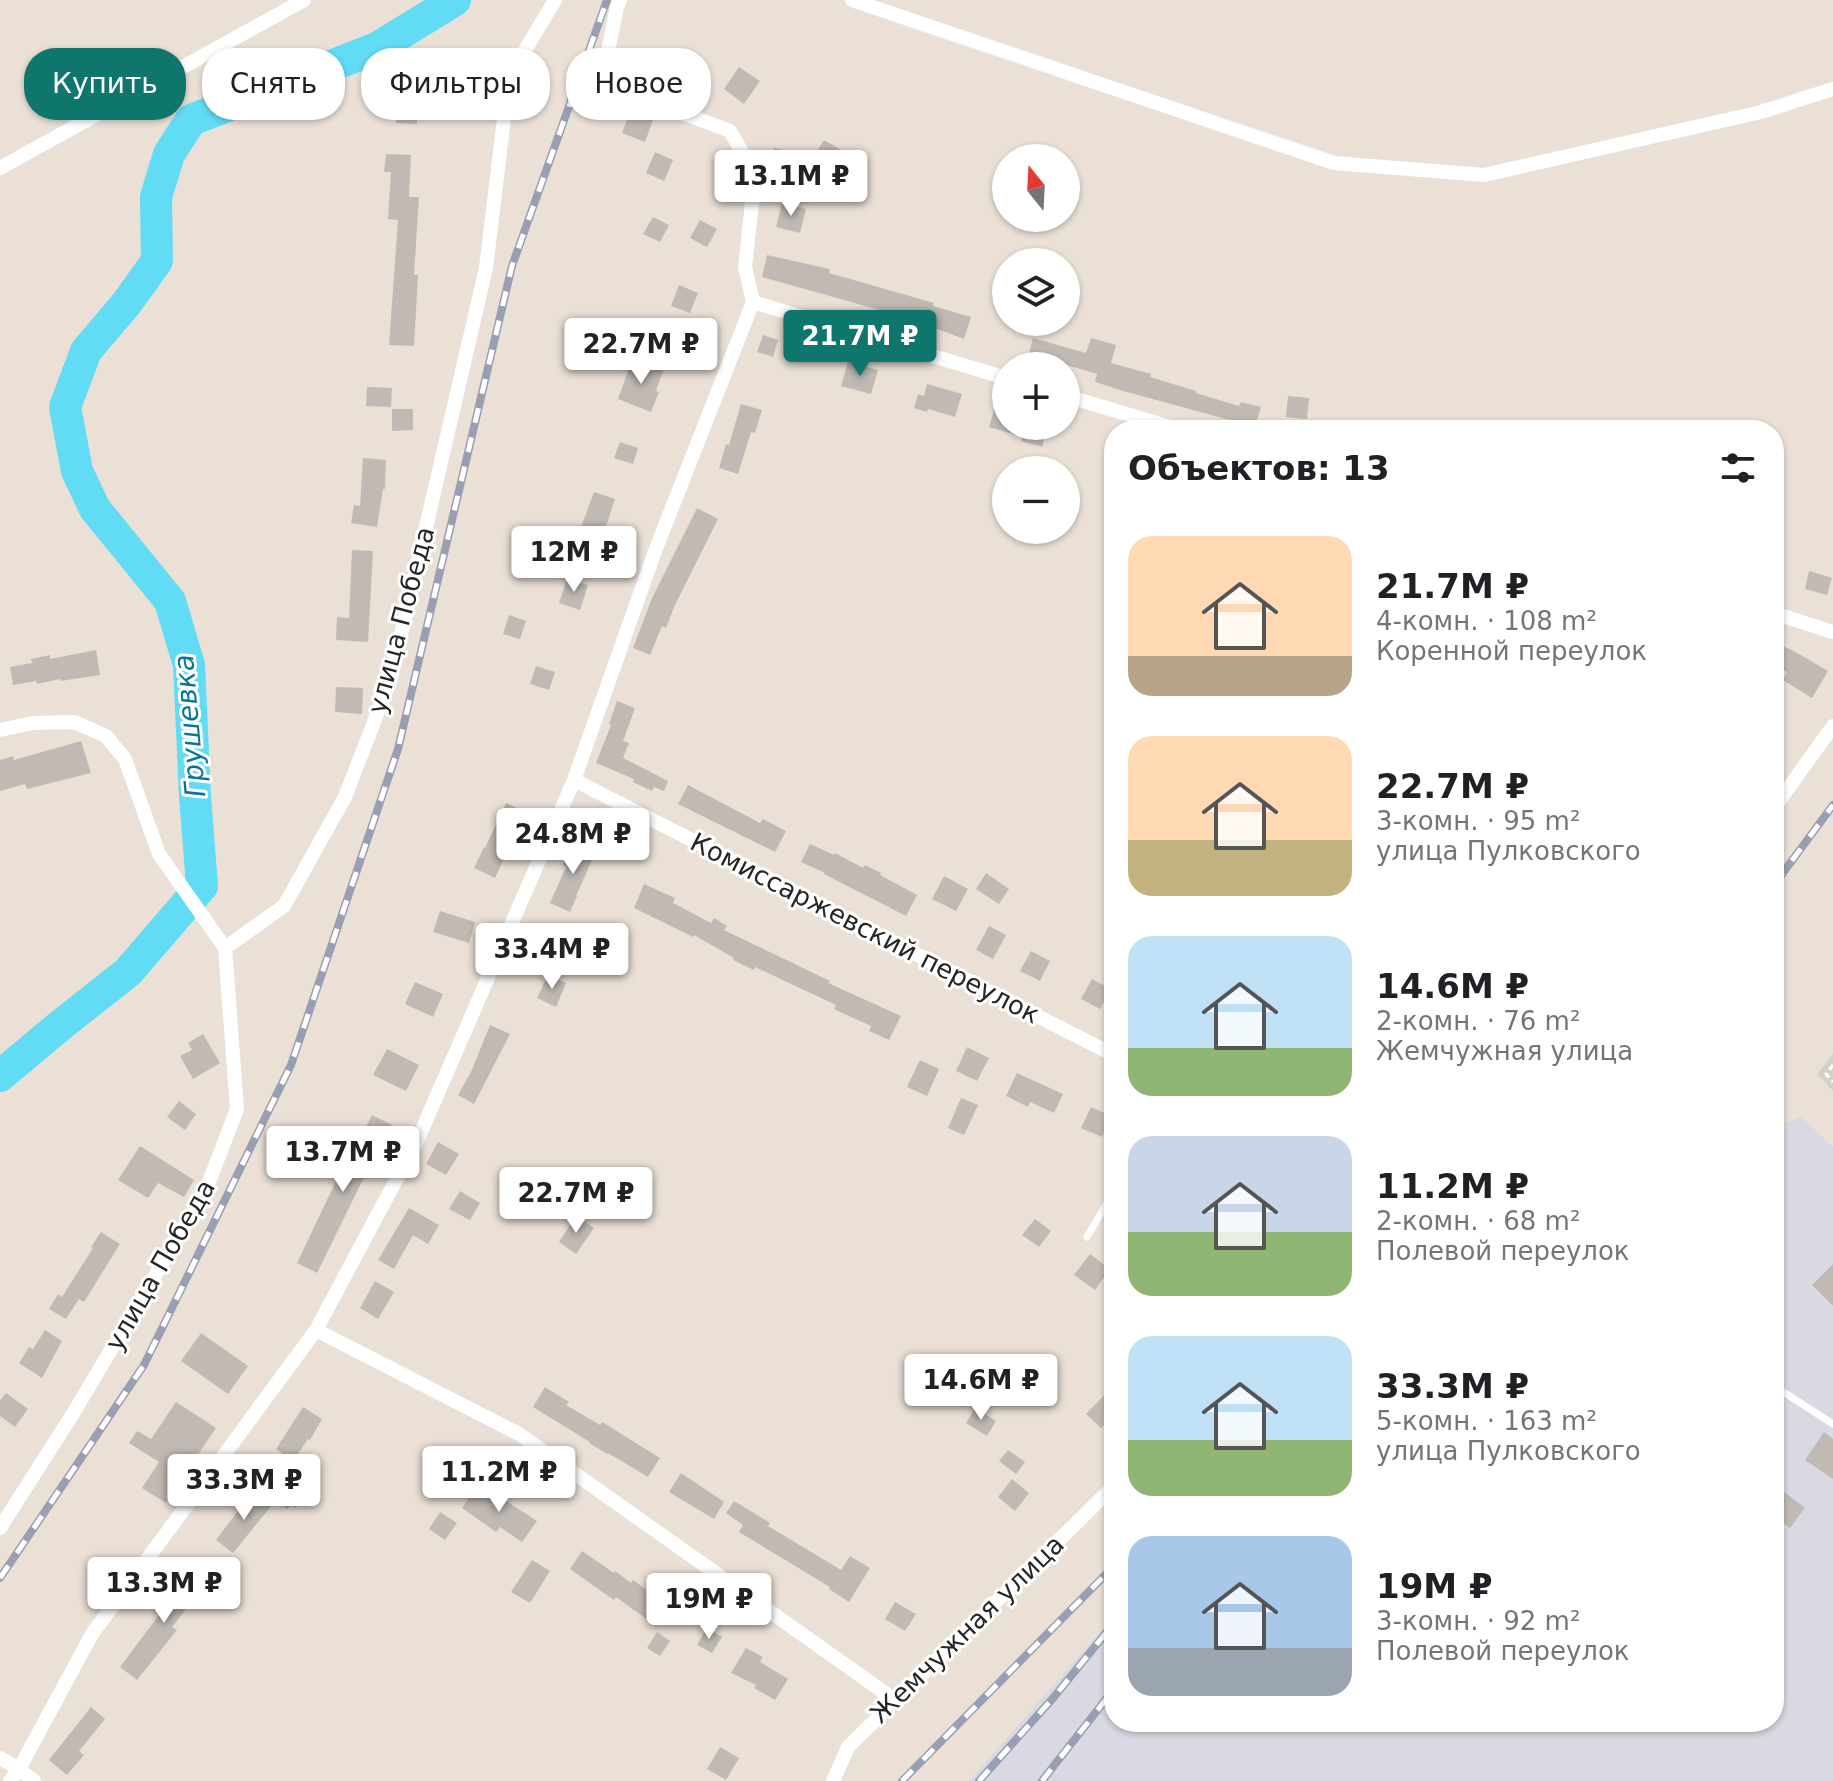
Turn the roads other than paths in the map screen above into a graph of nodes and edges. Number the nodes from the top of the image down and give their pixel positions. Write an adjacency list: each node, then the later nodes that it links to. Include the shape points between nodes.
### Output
1 (304, 0): 6 (street)
2 (555, 0): 17 (street, улица Победа, via 509,77 486,268 391,678 345,797 284,906)
3 (620, 0): 7 (street, via 608,51 637,96 730,131 755,175 745,267)
4 (852, 0): 5 (street, via 1334,163 1484,175 1761,112)
5 (1833, 89)
6 (0, 168)
7 (753, 302): 8 (street); 15 (street, via 655,551)
8 (992, 374)
9 (1080, 400): 10 (street)
10 (1146, 420)
11 (1784, 616): 12 (street)
12 (1833, 632)
13 (1833, 726): 16 (street)
14 (0, 730): 17 (street, via 74,722 106,736 125,759 159,854)
15 (574, 780): 18 (street, Комиссаржевский переулок); 21 (street, via 418,1139)
16 (1784, 794)
17 (225, 948): 25 (street, улица Победа, via 237,1109 206,1190)
18 (1104, 1050)
19 (1104, 1208): 20 (lane)
20 (1087, 1237)
21 (316, 1330): 26 (street, via 519,1434); 28 (street, via 92,1634)
22 (1784, 1393): 23 (lane)
23 (1833, 1424)
24 (1104, 1496): 26 (street, Жемчужная улица)
25 (0, 1528)
26 (895, 1700): 30 (street, Жемчужная улица, via 848,1747)
27 (0, 1758): 28 (street)
28 (14, 1775): 29 (street)
29 (34, 1781)
30 (833, 1781)

